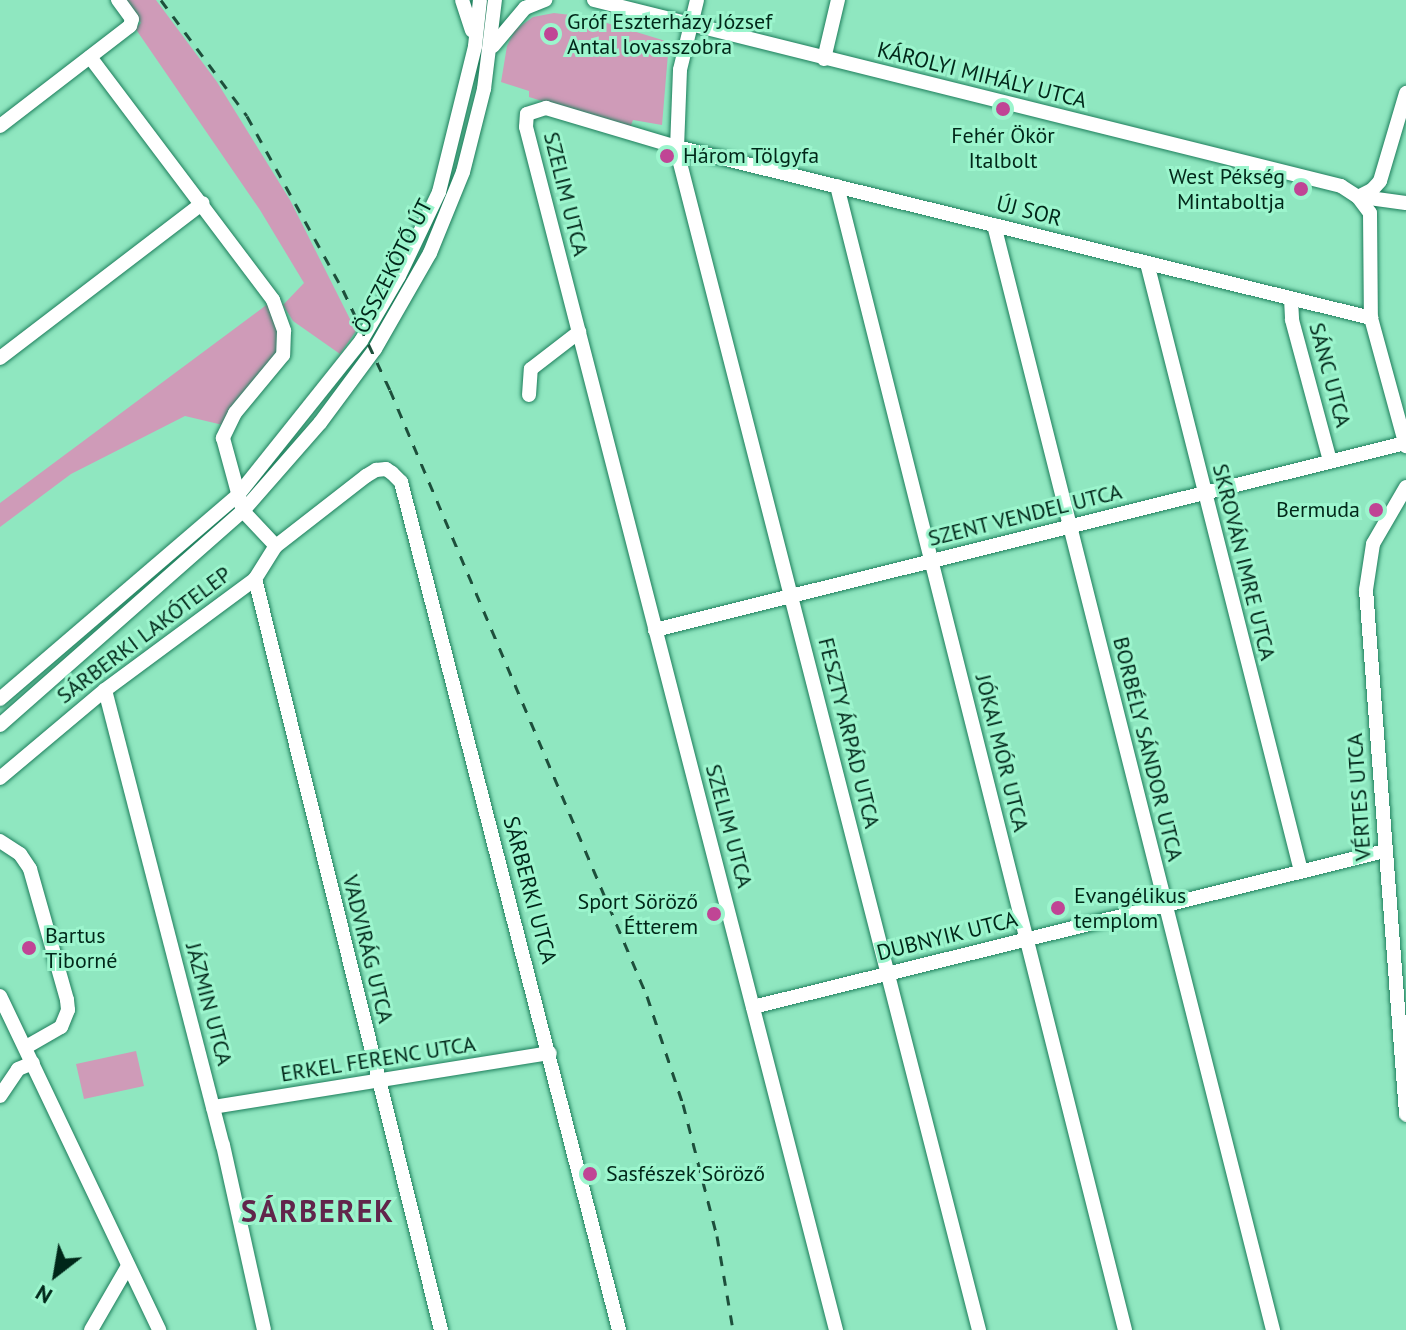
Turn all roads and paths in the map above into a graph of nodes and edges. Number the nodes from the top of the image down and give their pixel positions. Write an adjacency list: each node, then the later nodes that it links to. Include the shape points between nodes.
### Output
1 (118, 0): 11 (street, via 132,19 130,26)
2 (462, 0): 10 (street)
3 (480, 0): 10 (street, ÖSSZEKÖTŐ ÚT)
4 (495, 0): 10 (street, ÖSSZEKÖTŐ ÚT)
5 (545, 0): 10 (street, via 525,8)
6 (594, 0): 9 (street, KÁROLYI MIHÁLY UTCA)
7 (697, 0): 9 (street, FESZTY ÁRPÁD UTCA)
8 (838, 0): 12 (street)
9 (690, 26): 12 (street, KÁROLYI MIHÁLY UTCA); 16 (street, FESZTY ÁRPÁD UTCA, via 680,70)
10 (483, 48): 33 (street, ÖSSZEKÖTŐ ÚT, via 439,192 399,276 328,387); 34 (street, ÖSSZEKÖTŐ ÚT, via 476,132 424,265 350,385)
11 (90, 57): 15 (street); 19 (street)
12 (824, 59): 18 (street, KÁROLYI MIHÁLY UTCA, via 1341,186)
13 (1406, 93): 18 (street, via 1380,181)
14 (527, 114): 16 (street, ÚJ SOR, via 546,108); 25 (street, SZELIM UTCA)
15 (0, 126)
16 (677, 147): 17 (street, ÚJ SOR); 39 (street, FESZTY ÁRPÁD UTCA)
17 (837, 186): 21 (street, ÚJ SOR); 37 (street, JÓKAI MÓR UTCA)
18 (1358, 197): 20 (street, KÁROLYI MIHÁLY UTCA); 24 (street, via 1370,213)
19 (203, 203): 26 (street); 33 (street, via 273,300 285,342 277,366 235,413 223,438)
20 (1406, 203)
21 (994, 225): 22 (street, ÚJ SOR); 35 (street, BORBÉLY SÁNDOR UTCA)
22 (1147, 263): 23 (street, ÚJ SOR); 32 (street, SKROVÁN IMRE UTCA)
23 (1291, 299): 24 (street, ÚJ SOR); 29 (street, SÁNC UTCA)
24 (1371, 318): 28 (street)
25 (579, 332): 27 (street, via 531,369); 40 (street, SZELIM UTCA)
26 (0, 358)
27 (529, 395)
28 (1406, 444): 29 (street, SZENT VENDEL UTCA)
29 (1330, 461): 32 (street, SZENT VENDEL UTCA)
30 (386, 469): 36 (street, SÁRBERKI LAKÓTELEP, via 366,476); 54 (street, SÁRBERKI UTCA, via 401,482)
31 (1406, 487): 46 (street, VÉRTES UTCA, via 1384,519 1367,569)
32 (1204, 493): 35 (street, SZENT VENDEL UTCA); 47 (street, SKROVÁN IMRE UTCA)
33 (238, 495): 34 (street); 42 (street, ÖSSZEKÖTŐ ÚT)
34 (243, 511): 36 (street); 43 (street, ÖSSZEKÖTŐ ÚT)
35 (1069, 527): 37 (street, SZENT VENDEL UTCA); 48 (street, BORBÉLY SÁNDOR UTCA)
36 (276, 546): 38 (street, SÁRBERKI LAKÓTELEP)
37 (930, 561): 39 (street, SZENT VENDEL UTCA); 49 (street, JÓKAI MÓR UTCA)
38 (255, 579): 41 (street, SÁRBERKI LAKÓTELEP); 56 (street, VADVIRÁG UTCA)
39 (791, 596): 40 (street, SZENT VENDEL UTCA); 50 (street, FESZTY ÁRPÁD UTCA)
40 (655, 630): 52 (street, SZELIM UTCA)
41 (105, 690): 44 (street, SÁRBERKI LAKÓTELEP); 58 (street, JÁZMIN UTCA)
42 (0, 699)
43 (0, 725)
44 (0, 778)
45 (0, 841): 53 (street, via 20,854 34,880 68,1010 53,1035)
46 (1385, 851): 47 (street, DUBNYIK UTCA); 59 (street, VÉRTES UTCA)
47 (1301, 871): 48 (street, DUBNYIK UTCA)
48 (1164, 905): 49 (street, DUBNYIK UTCA); 69 (street, BORBÉLY SÁNDOR UTCA)
49 (1026, 939): 50 (street, DUBNYIK UTCA); 68 (street, JÓKAI MÓR UTCA)
50 (888, 973): 52 (street, DUBNYIK UTCA); 67 (street, FESZTY ÁRPÁD UTCA)
51 (0, 996): 53 (street)
52 (753, 1007): 66 (street, SZELIM UTCA)
53 (26, 1047): 55 (street)
54 (550, 1053): 56 (street, ERKEL FERENC UTCA); 65 (street, SÁRBERKI UTCA)
55 (33, 1063): 57 (street, via 18,1069); 60 (street)
56 (378, 1082): 58 (street, ERKEL FERENC UTCA); 64 (street, VADVIRÁG UTCA)
57 (0, 1096)
58 (213, 1107): 63 (street, JÁZMIN UTCA)
59 (1406, 1114)
60 (128, 1266): 61 (street); 62 (street)
61 (91, 1330)
62 (159, 1330)
63 (264, 1330)
64 (441, 1330)
65 (619, 1330)
66 (836, 1330)
67 (979, 1330)
68 (1125, 1330)
69 (1273, 1330)

